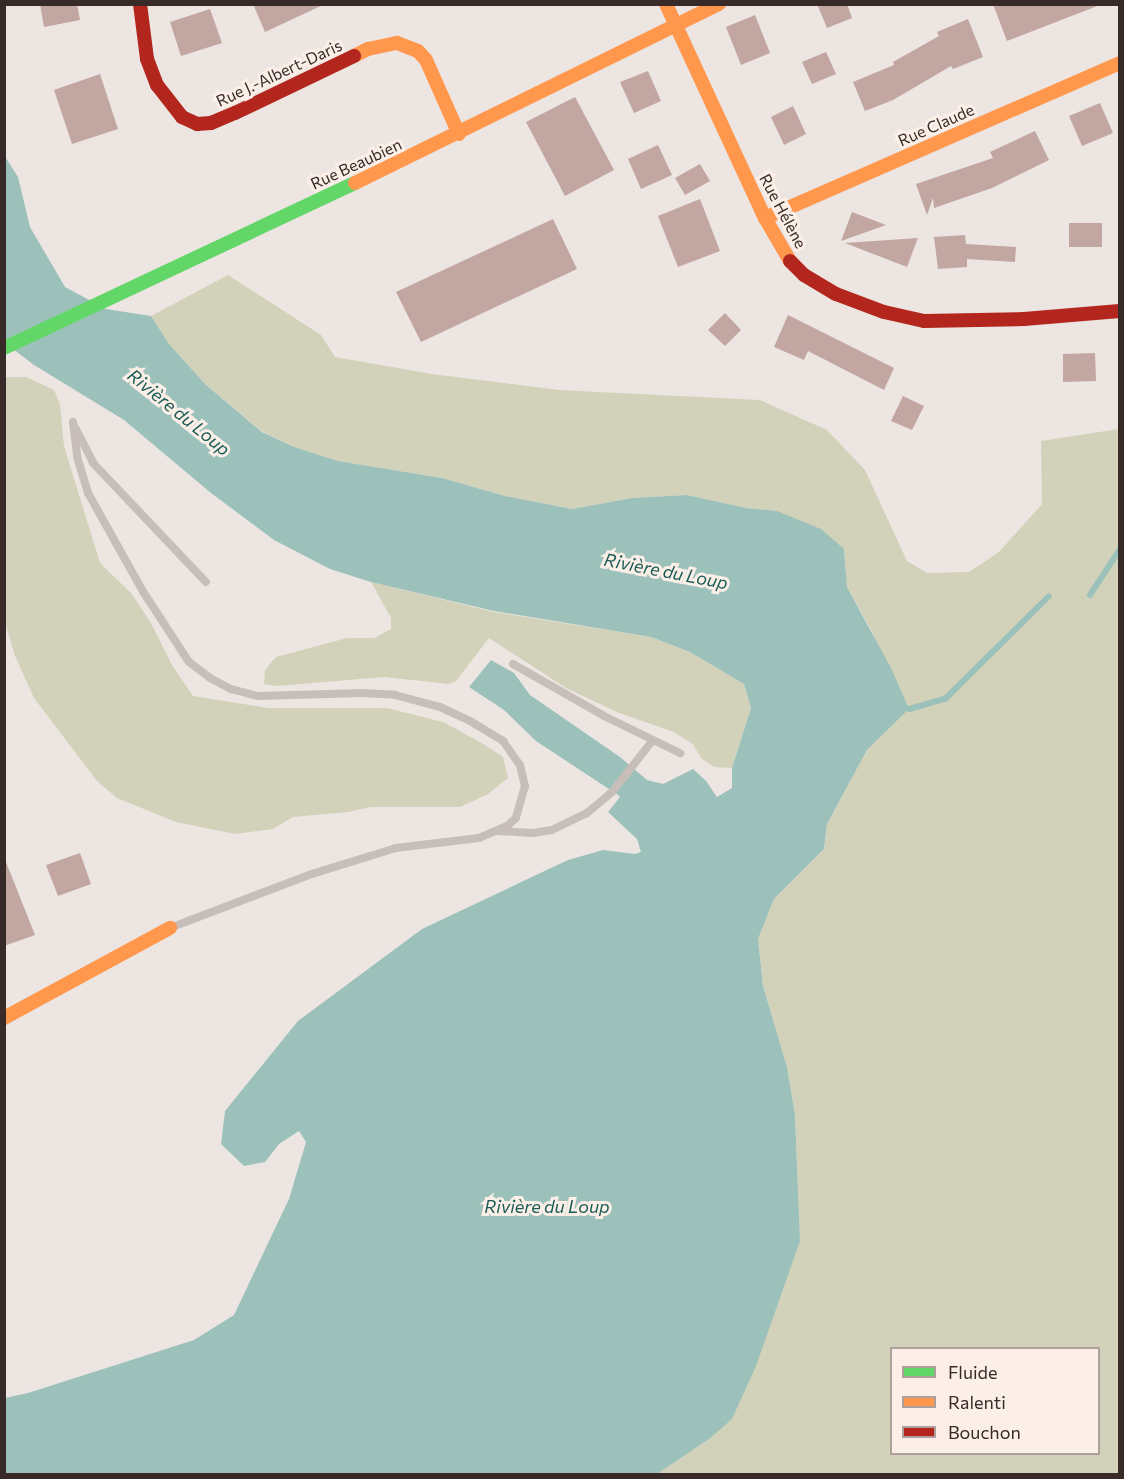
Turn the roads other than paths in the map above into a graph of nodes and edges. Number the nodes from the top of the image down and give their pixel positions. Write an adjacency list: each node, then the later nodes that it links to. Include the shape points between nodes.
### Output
1 (141, 4): 6 (street, Rue J.-Albert-Daris, via 147,59 157,85 182,117 197,124 236,113 368,49 397,43 418,51 426,60)
2 (666, 4): 4 (street, Rue Hélène)
3 (719, 4): 4 (street, Rue Beaubien)
4 (677, 27): 6 (street, Rue Beaubien); 7 (street, Rue Hélène)
5 (1119, 63): 7 (street, Rue Claude)
6 (459, 134): 9 (street, Rue Beaubien)
7 (765, 218): 8 (street, Rue Hélène, via 785,255 804,275 836,294 884,312 924,321 973,322)
8 (1119, 311)
9 (4, 348)
10 (206, 582): 14 (lane, via 93,463 73,422 88,493 154,610 189,662 231,689 258,696 395,695 440,707 470,721 503,741 520,765 525,786 516,818)
11 (513, 664): 12 (lane)
12 (652, 741): 13 (lane); 14 (lane, via 613,791 586,813 552,830 533,834)
13 (680, 753)
14 (495, 831): 15 (lane, via 479,838 396,848 309,875)
15 (170, 928): 16 (street)
16 (4, 1018)

